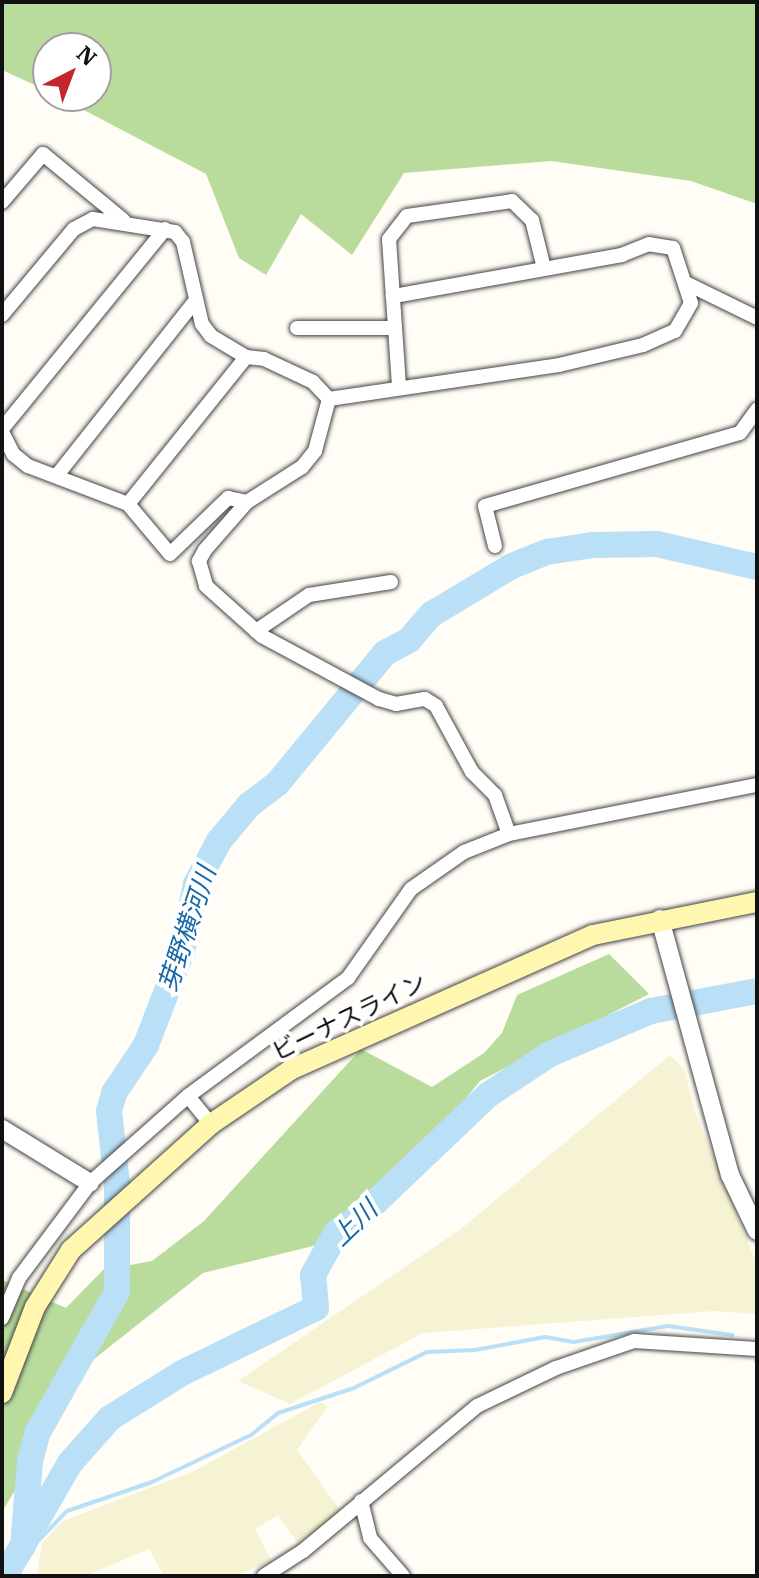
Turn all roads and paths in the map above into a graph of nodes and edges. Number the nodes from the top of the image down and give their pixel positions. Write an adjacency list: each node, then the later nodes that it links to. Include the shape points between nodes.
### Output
1 (2, 202): 2 (street, via 43,154)
2 (124, 220): 3 (street); 8 (street, via 93,219 74,229)
3 (165, 229): 7 (street, via 183,242); 16 (street)
4 (544, 268): 5 (street, via 622,255 649,244 673,248); 6 (street); 6 (street, via 532,220 512,201 431,209 407,216 389,239)
5 (688, 284): 9 (street); 13 (street, via 691,303 675,331 643,345 559,365)
6 (393, 296): 11 (street)
7 (196, 300): 12 (street, via 211,336); 17 (street)
8 (2, 315)
9 (757, 318)
10 (297, 328): 11 (street)
11 (395, 328): 13 (street)
12 (246, 357): 14 (street, via 264,359 313,382); 19 (street)
13 (399, 386): 14 (street)
14 (329, 399): 18 (street, via 315,451 302,467)
15 (757, 410): 20 (street, via 732,436 485,506)
16 (2, 431): 17 (street, via 13,454 28,466)
17 (58, 474): 19 (street)
18 (247, 502): 19 (street, via 228,498 170,554); 22 (street, via 205,550 200,574)
19 (128, 504)
20 (495, 546)
21 (391, 582): 22 (street, via 309,595)
22 (256, 631): 24 (street, via 379,699 396,704 425,699 436,706 472,772 495,795)
23 (757, 785): 24 (street)
24 (509, 834): 27 (street, via 464,852 411,889 348,978)
25 (757, 902): 26 (main road, ビーナスライン)
26 (663, 929): 28 (main road, ビーナスライン, via 593,935 335,1046); 31 (street, via 730,1175)
27 (188, 1096): 28 (street); 30 (street)
28 (211, 1124): 33 (main road, ビーナスライン, via 71,1250)
29 (2, 1129): 30 (street)
30 (93, 1180): 32 (street)
31 (757, 1231)
32 (40, 1254): 33 (street); 34 (street, via 19,1278)
33 (57, 1270): 36 (main road, ビーナスライン, via 35,1307)
34 (2, 1318)
35 (757, 1349): 37 (street, via 669,1339 634,1341 585,1356 477,1406)
36 (2, 1393)
37 (361, 1501): 38 (street, via 303,1551); 39 (street, via 370,1538)
38 (264, 1576)
39 (403, 1576)

